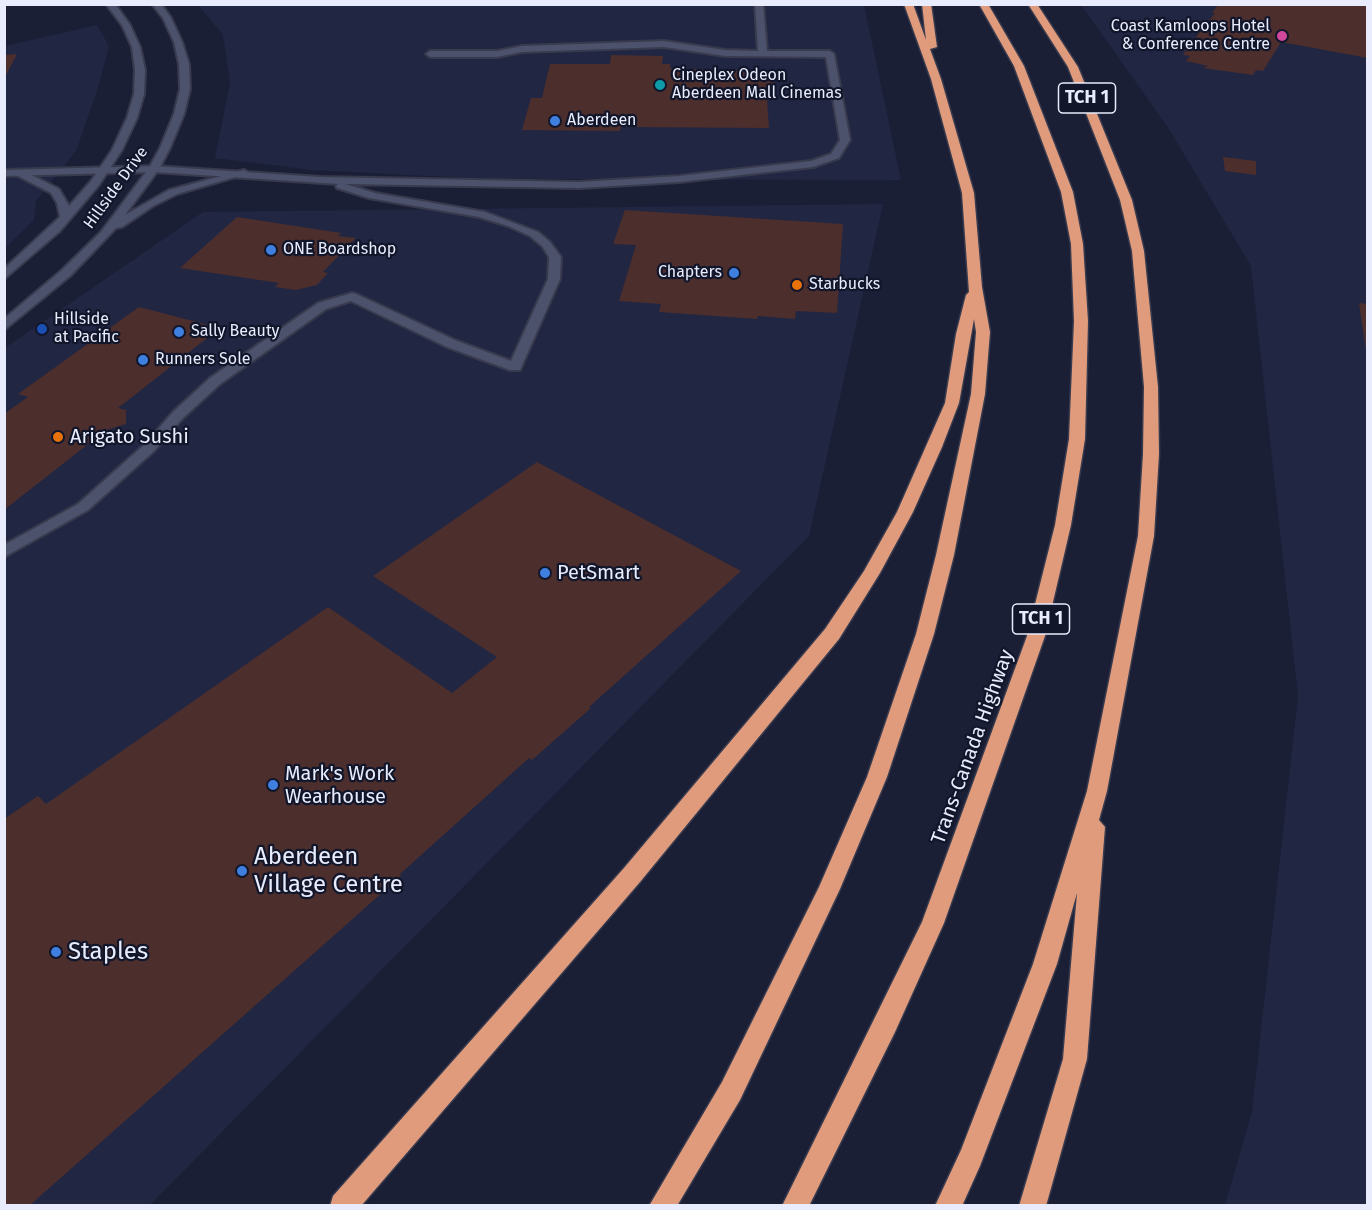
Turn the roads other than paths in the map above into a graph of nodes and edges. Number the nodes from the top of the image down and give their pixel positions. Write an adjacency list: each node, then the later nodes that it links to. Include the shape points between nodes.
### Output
1 (110, 4): 11 (main road, Hillside Drive, via 126,25 136,47 140,70 132,118)
2 (156, 4): 12 (main road, Hillside Drive, via 178,42 184,64 184,89 179,114)
3 (759, 4): 9 (main road)
4 (908, 4): 10 (highway)
5 (926, 4): 10 (highway)
6 (983, 4): 28 (highway, Trans-Canada Highway / TCH 1, via 1019,66 1067,192 1077,244 1082,321 1077,439 1063,525 1036,636 933,923)
7 (1032, 4): 23 (highway, TCH 1, via 1074,67 1126,200 1138,251 1151,387 1146,536)
8 (430, 54): 9 (main road, via 497,54 522,49 653,44)
9 (763, 54): 16 (main road, via 831,54 845,140 835,156 813,164 579,185)
10 (936, 79): 20 (highway, via 968,193)
11 (106, 169): 12 (main road); 13 (main road); 17 (main road, Hillside Drive)
12 (154, 169): 15 (main road); 18 (main road, Hillside Drive)
13 (18, 172): 14 (main road); 17 (main road, via 55,191)
14 (4, 173)
15 (244, 173): 16 (main road); 18 (main road, via 173,192)
16 (320, 180): 22 (main road, via 373,196 481,214 534,234 546,244 555,257 554,279 515,367 452,344 352,297 322,306 215,381 83,507)
17 (66, 218): 19 (main road, Hillside Drive)
18 (105, 234): 21 (main road, Hillside Drive)
19 (4, 276)
20 (975, 287): 24 (highway, via 952,403 934,447 872,573 832,634 632,875); 27 (highway, via 983,332 978,394 925,634 880,766 829,889 731,1091)
21 (4, 326)
22 (4, 552)
23 (1097, 791): 29 (highway, TCH 1, via 1045,964 971,1157); 30 (highway, via 1075,1059)
24 (367, 1176): 25 (highway); 26 (highway)
25 (339, 1206)
26 (343, 1206)
27 (663, 1206)
28 (795, 1206)
29 (948, 1206)
30 (1032, 1206)

